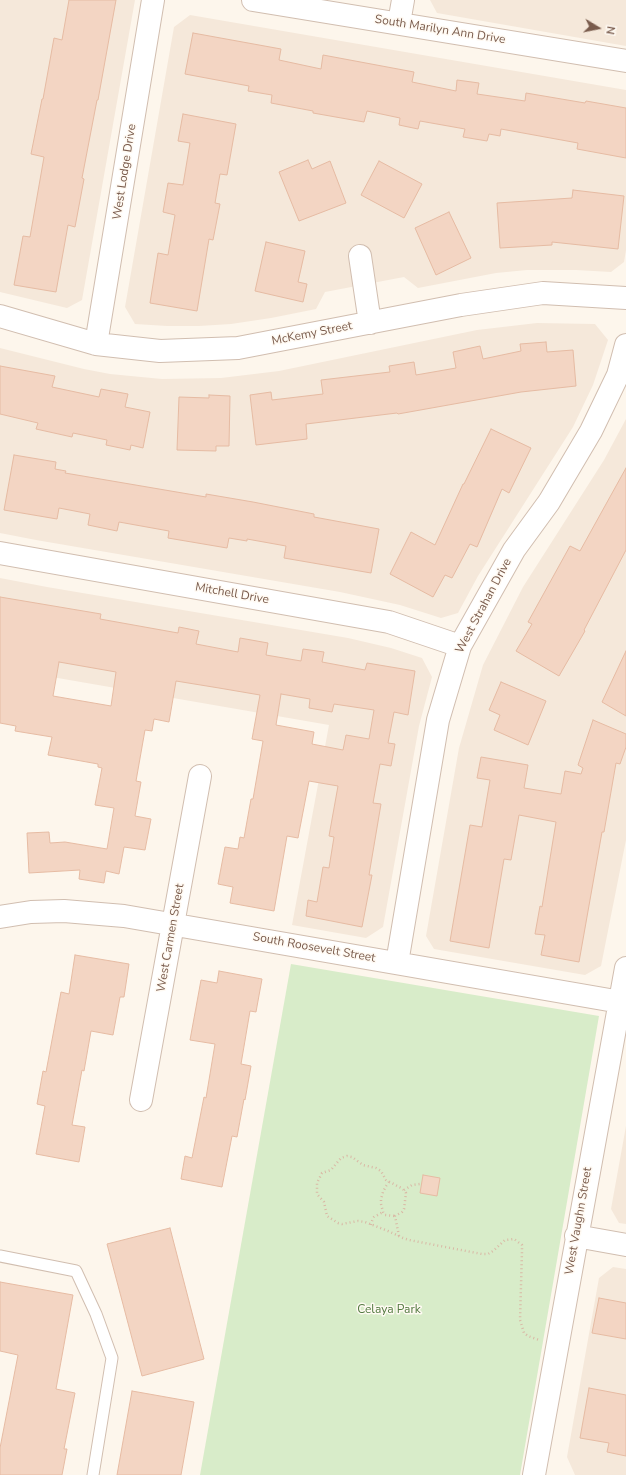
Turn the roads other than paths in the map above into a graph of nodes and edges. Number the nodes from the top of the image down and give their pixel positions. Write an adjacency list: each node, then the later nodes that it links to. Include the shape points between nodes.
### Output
1 (153, 0): 10 (street, West Lodge Drive)
2 (253, 0): 4 (street, South Marilyn Ann Drive)
3 (403, 0): 4 (street)
4 (399, 23): 5 (street, South Marilyn Ann Drive)
5 (626, 61)
6 (360, 256): 9 (street)
7 (626, 298): 9 (street, McKemy Street, via 543,293 461,305)
8 (0, 316): 10 (street, McKemy Street)
9 (370, 323): 10 (street, McKemy Street, via 238,348 160,351)
10 (96, 344)
11 (626, 345): 13 (street, West Strahan Drive, via 618,375 592,431 549,502 514,550)
12 (0, 553): 13 (street, Mitchell Drive, via 389,622)
13 (460, 646): 17 (street, West Strahan Drive, via 438,720)
14 (200, 776): 16 (street, West Carmen Street)
15 (0, 917): 16 (street, South Roosevelt Street, via 31,912 64,911 124,916)
16 (173, 924): 17 (street, South Roosevelt Street); 20 (street, West Carmen Street)
17 (397, 963): 19 (street, South Roosevelt Street)
18 (626, 968): 19 (street, West Vaughn Street)
19 (623, 1002): 21 (street, West Vaughn Street)
20 (141, 1100)
21 (576, 1236): 22 (street); 25 (street, West Vaughn Street)
22 (626, 1245)
23 (0, 1256): 24 (lane, via 76,1271 96,1314 112,1358)
24 (93, 1475)
25 (534, 1475)

